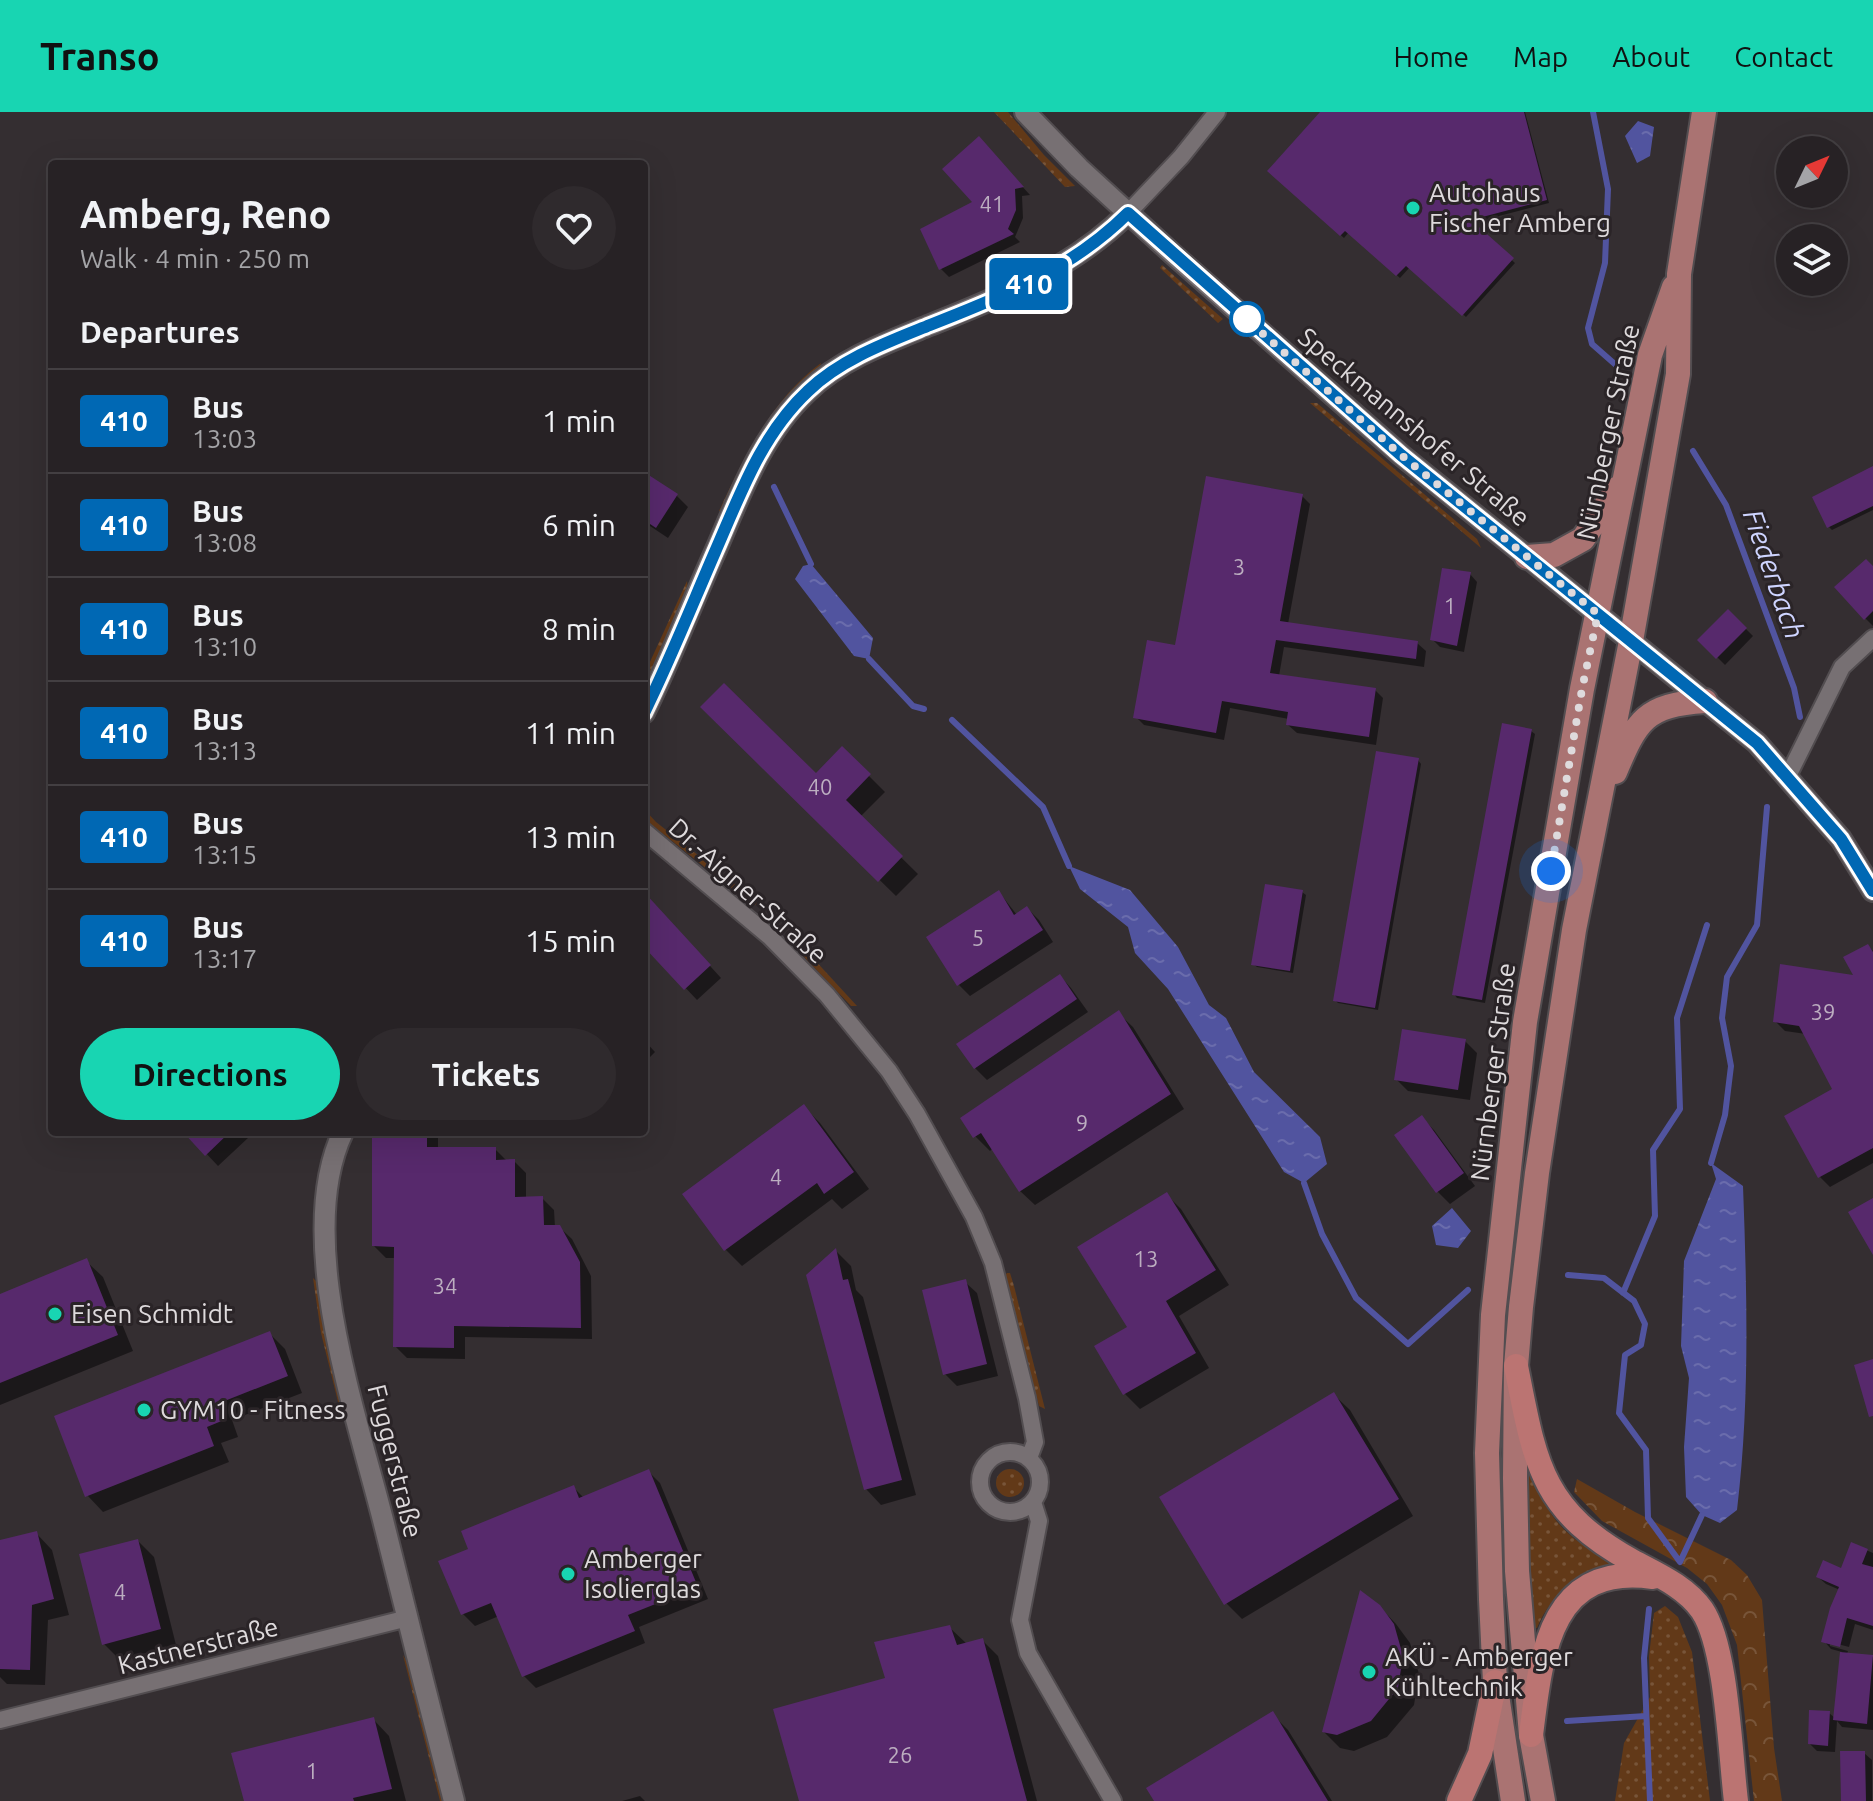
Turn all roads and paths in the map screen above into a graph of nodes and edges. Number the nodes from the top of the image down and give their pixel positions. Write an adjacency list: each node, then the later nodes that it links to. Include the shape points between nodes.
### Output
1 (1025, 112): 4 (street, Speckmannshofer Straße)
2 (1217, 112): 4 (street)
3 (1704, 112): 5 (main road)
4 (1128, 213): 7 (street, Speckmannshofer Straße, via 1401,455); 12 (street, via 1080,255 1047,275 876,347 809,389 766,441)
5 (1679, 274): 6 (main road, Nürnberger Straße, via 1650,355); 10 (main road, Nürnberger Straße, via 1678,374)
6 (1626, 476): 7 (main road, via 1583,539 1554,555); 8 (main road, Nürnberger Straße)
7 (1527, 557): 8 (street, Speckmannshofer Straße)
8 (1598, 614): 10 (street, Speckmannshofer Straße); 23 (main road, Nürnberger Straße, via 1525,1022 1493,1315 1487,1453)
9 (1873, 638): 13 (street, via 1842,667)
10 (1631, 641): 11 (street, Speckmannshofer Straße); 14 (main road, Nürnberger Straße)
11 (1705, 701): 13 (street, Speckmannshofer Straße); 14 (main road, via 1665,707 1641,721)
12 (648, 704)
13 (1788, 776): 16 (street, Speckmannshofer Straße, via 1841,839)
14 (1593, 830): 18 (main road, Nürnberger Straße, via 1537,1173)
15 (648, 834): 19 (street, Dr.-Aigner-Straße, via 769,936 817,985 889,1071 917,1114 993,1263 1035,1442)
16 (1873, 891)
17 (341, 1136): 22 (street, Fuggerstraße, via 324,1206 330,1306)
18 (1516, 1366): 21 (highway, via 1537,1462 1561,1507 1603,1544); 25 (main road, Nürnberger Straße, via 1517,1571)
19 (1029, 1458): 20 (street, Dr.-Aigner-Straße, via 1040,1480); 20 (street, via 1015,1452 998,1454 983,1467 979,1487 987,1503 1001,1512 1019,1511)
20 (1033, 1502): 27 (street, Dr.-Aigner-Straße, via 1039,1521 1020,1620 1028,1653)
21 (1663, 1578): 25 (highway, via 1603,1578 1574,1596 1545,1649); 31 (highway, via 1701,1608 1712,1628)
22 (408, 1618): 24 (street, Kastnerstraße); 26 (street, Fuggerstraße)
23 (1495, 1682): 28 (highway, via 1480,1754); 29 (main road, Nürnberger Straße)
24 (0, 1720)
25 (1531, 1735): 30 (main road, Nürnberger Straße)
26 (454, 1801)
27 (1113, 1801)
28 (1459, 1801)
29 (1513, 1801)
30 (1543, 1801)
31 (1736, 1801)

